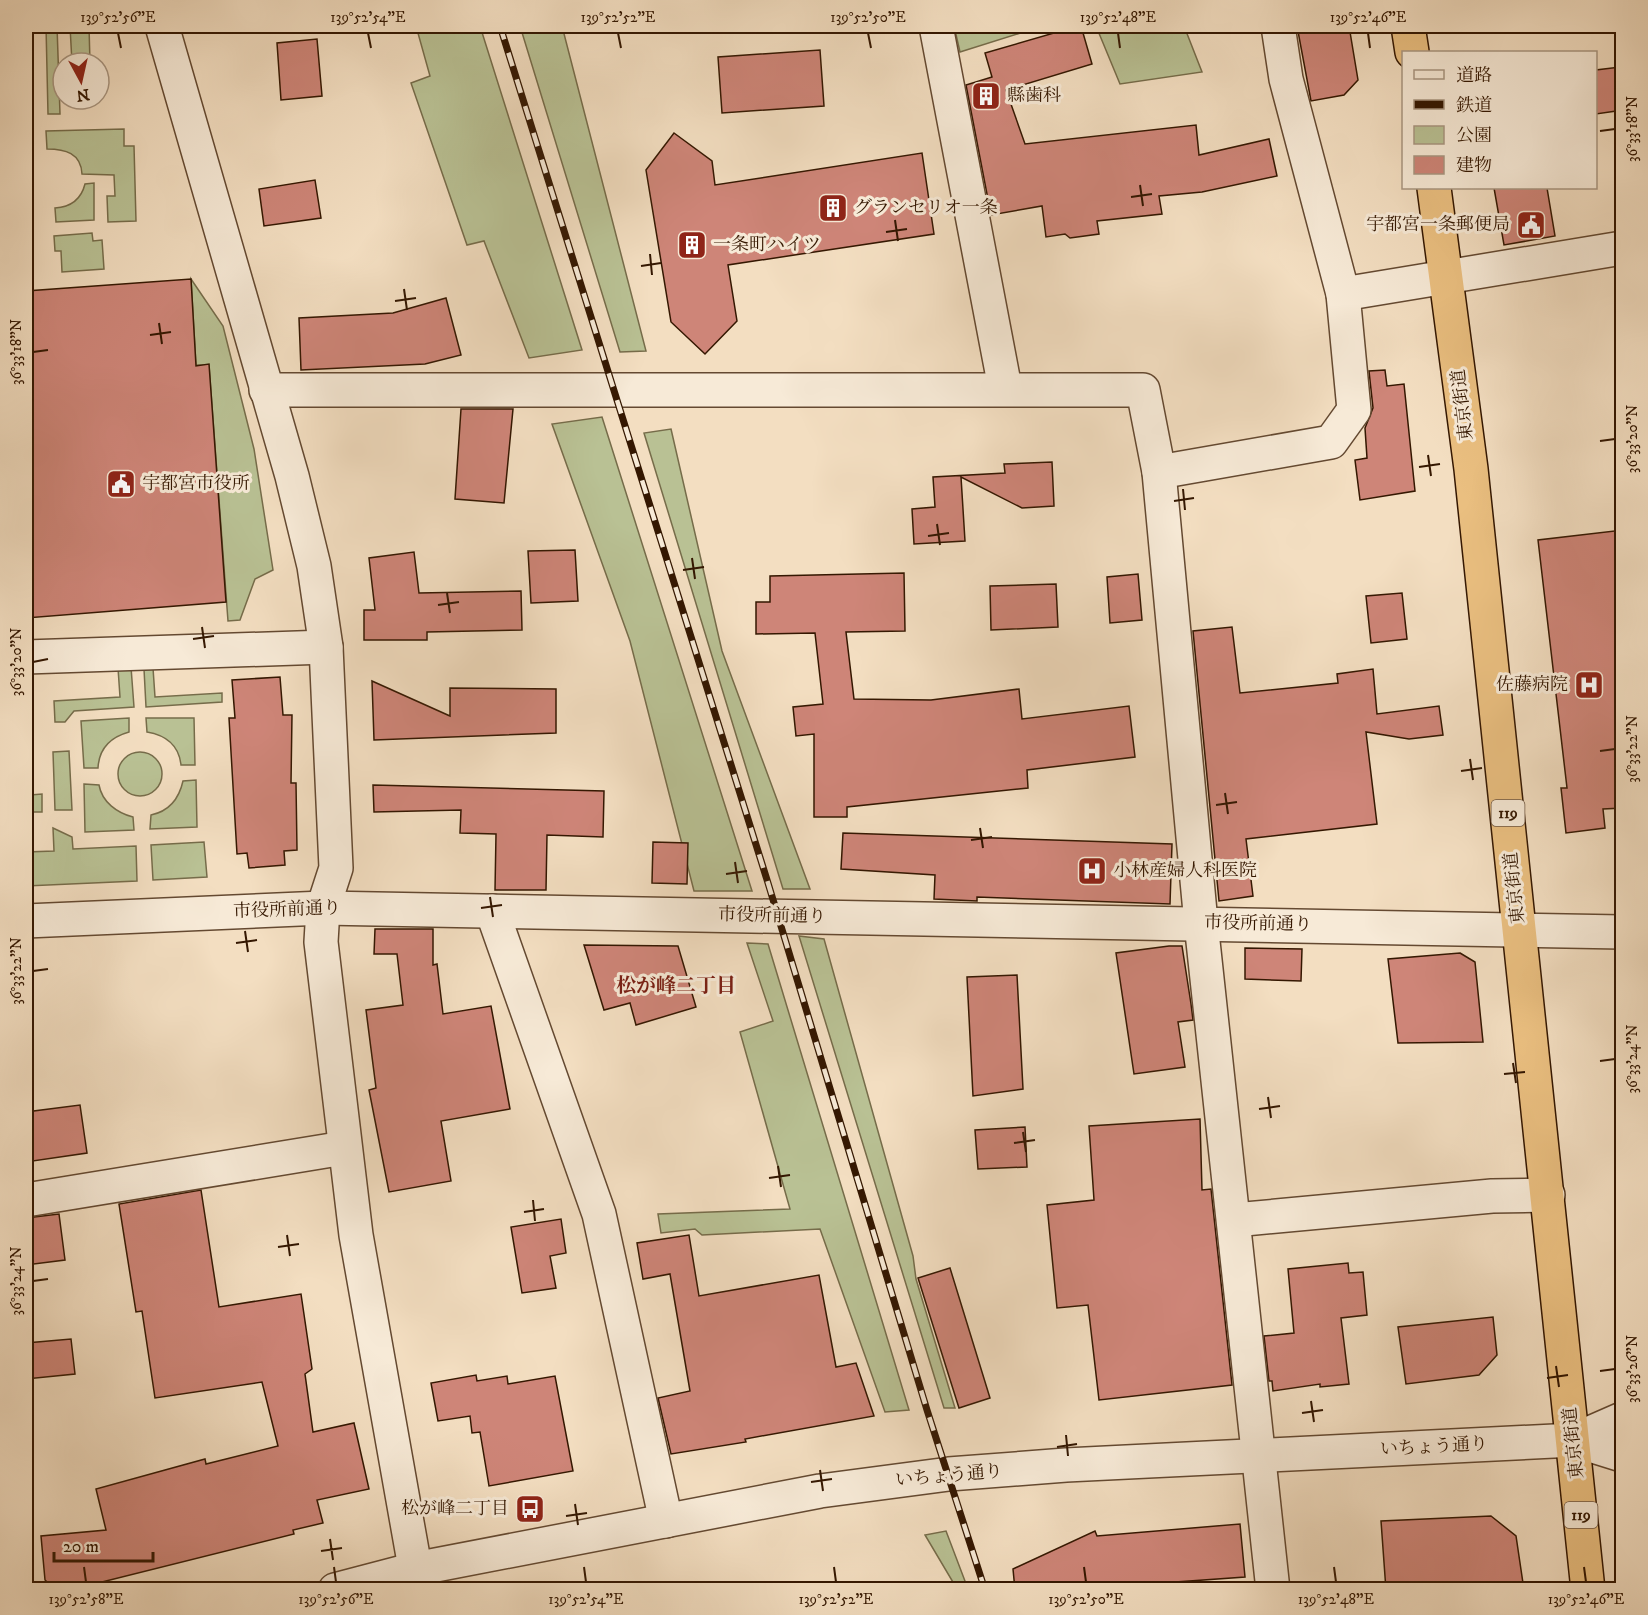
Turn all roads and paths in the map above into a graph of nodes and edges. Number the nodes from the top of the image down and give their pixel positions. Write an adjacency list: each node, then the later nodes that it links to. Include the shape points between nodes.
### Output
1 (162, 26): 11 (street)
2 (936, 26): 10 (street)
3 (1278, 26): 9 (street, via 1286,78)
4 (1408, 26): 5 (highway)
5 (1412, 51)
6 (1434, 189): 8 (highway, 東京街道 / 119)
7 (1623, 248): 8 (street)
8 (1448, 277): 9 (street); 19 (highway, 東京街道 / 119)
9 (1343, 294): 12 (street, via 1354,410 1331,442)
10 (1005, 388): 11 (street); 12 (street, via 1143,390)
11 (266, 390): 13 (street, via 314,566)
12 (1160, 472): 18 (street)
13 (326, 647): 14 (street); 15 (street, via 336,868)
14 (26, 657)
15 (323, 908): 16 (street, 市役所前通り); 17 (street, 市役所前通り); 21 (street, via 321,942)
16 (492, 911): 18 (street, 市役所前通り); 29 (street, via 599,1214)
17 (26, 921)
18 (1201, 923): 19 (street, 市役所前通り); 24 (street)
19 (1520, 929): 20 (street, 市役所前通り); 22 (highway, 東京街道 / 119)
20 (1623, 932)
21 (344, 1148): 23 (street); 30 (street)
22 (1548, 1195): 24 (street, via 1492,1196); 26 (highway, 東京街道 / 119)
23 (26, 1200)
24 (1234, 1220): 27 (street)
25 (1623, 1419): 26 (street)
26 (1574, 1440): 27 (street, いちょう通り); 28 (street); 33 (highway, 東京街道 / 119)
27 (1259, 1454): 29 (street, いちょう通り, via 949,1474 820,1491); 32 (street)
28 (1623, 1455)
29 (666, 1521): 30 (street, いちょう通り)
30 (417, 1579): 31 (street, いちょう通り)
31 (334, 1590)
32 (1273, 1590)
33 (1588, 1590)

